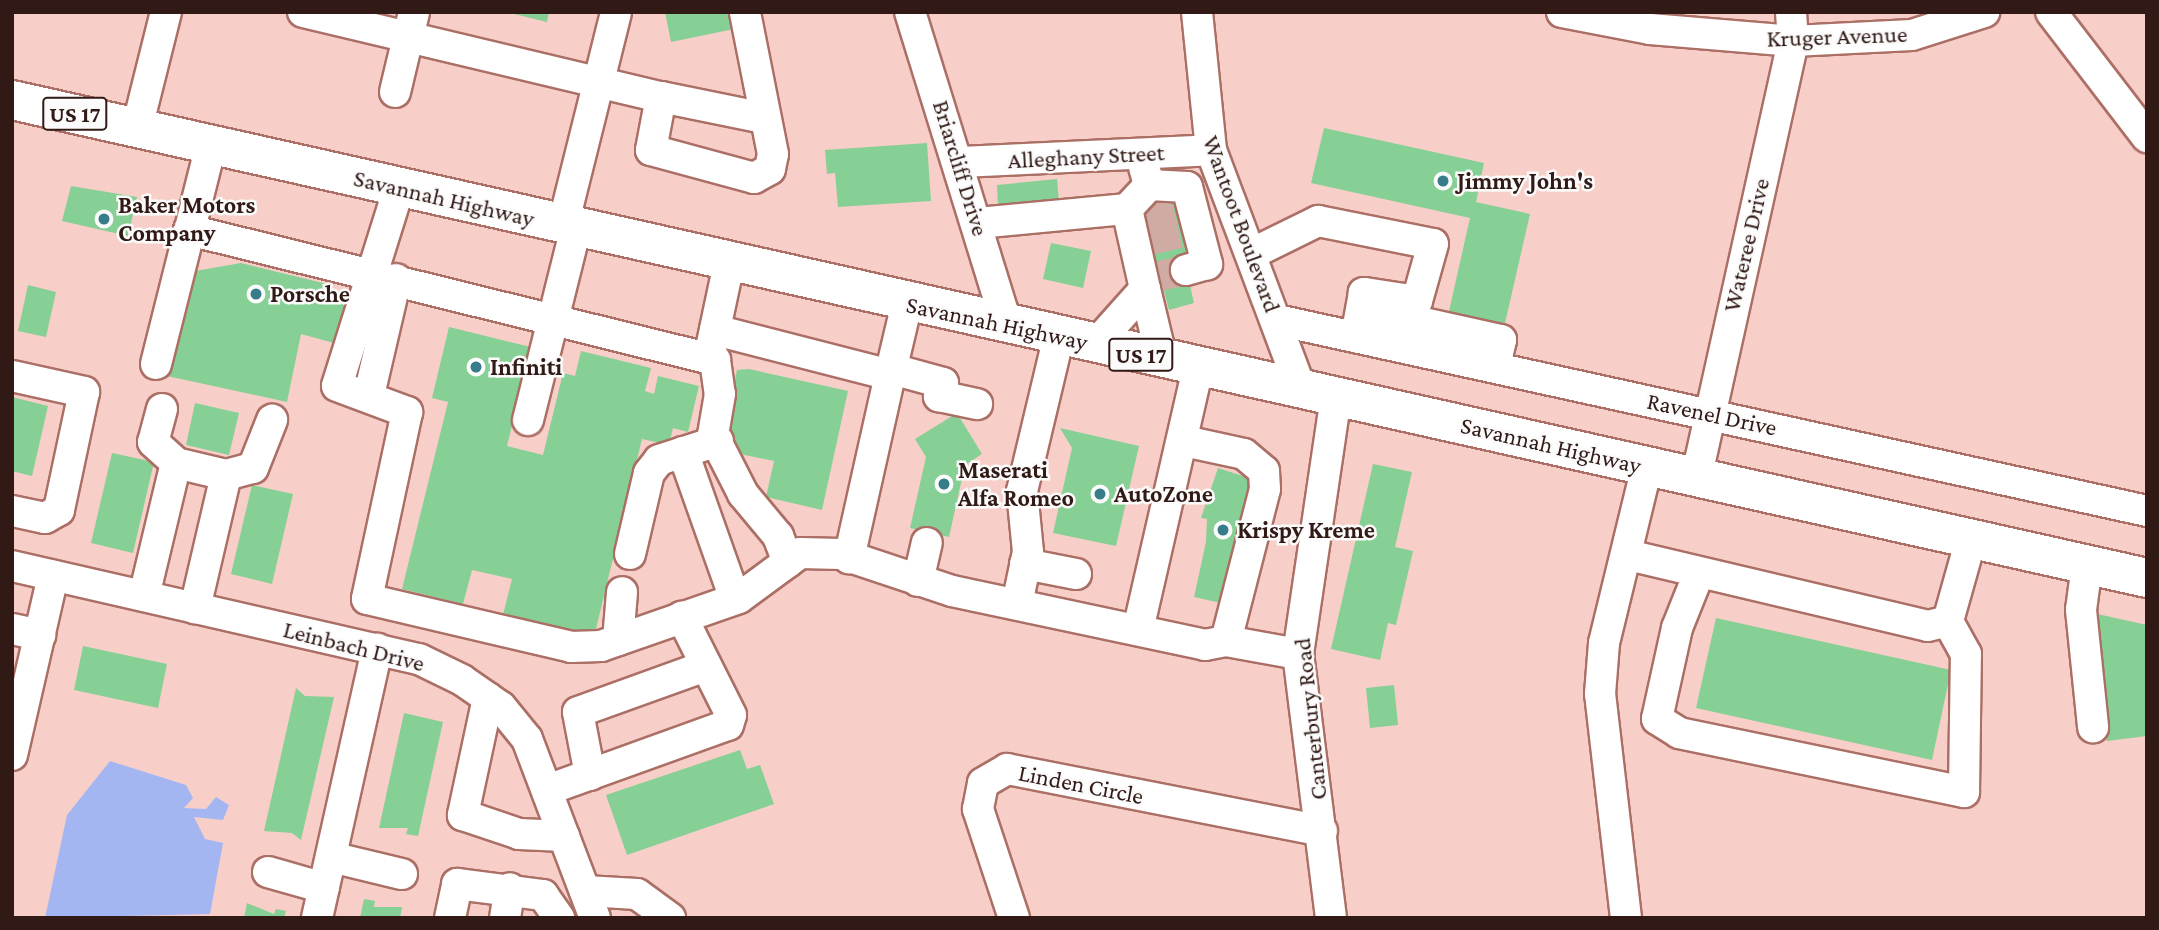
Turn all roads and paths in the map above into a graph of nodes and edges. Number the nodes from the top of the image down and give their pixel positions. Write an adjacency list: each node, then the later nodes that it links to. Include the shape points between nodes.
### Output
1 (166, 12): 17 (street)
2 (303, 12): 10 (street)
3 (616, 12): 12 (street)
4 (746, 12): 16 (street)
5 (910, 12): 22 (street, Briarcliff Drive)
6 (1197, 12): 20 (street, Wantoot Boulevard)
7 (1562, 12): 11 (street, Kruger Avenue, via 1650,29)
8 (1984, 12): 11 (street, Kruger Avenue, via 1912,35)
9 (2051, 12): 18 (street)
10 (411, 24): 12 (street); 13 (street)
11 (1792, 27): 49 (street, Wateree Drive)
12 (599, 80): 14 (street); 28 (street)
13 (395, 92)
14 (661, 97): 16 (street); 16 (street, via 651,150 754,178 770,169 773,154)
15 (12, 100): 17 (highway, Savannah Highway / US 17)
16 (764, 118)
17 (137, 128): 19 (highway, Savannah Highway / US 17)
18 (2147, 137)
19 (211, 145): 24 (highway, Savannah Highway / US 17); 30 (street)
20 (1211, 150): 21 (street, Alleghany Street); 29 (street, Wantoot Boulevard)
21 (1140, 154): 22 (street, Alleghany Street); 23 (street)
22 (961, 162): 26 (street, Briarcliff Drive)
23 (1149, 185): 25 (street, via 1187,187); 27 (street)
24 (399, 188): 28 (highway, Savannah Highway / US 17); 33 (street)
25 (1191, 222): 29 (street); 34 (street, via 1207,264)
26 (978, 223): 27 (street); 39 (street, Briarcliff Drive)
27 (1137, 225): 34 (street)
28 (570, 226): 32 (highway, Savannah Highway / US 17); 36 (street)
29 (1240, 227): 31 (street, Wantoot Boulevard)
30 (189, 230): 33 (street); 42 (street)
31 (1251, 254): 37 (street, Wantoot Boulevard); 38 (street, via 1318,221 1433,244 1417,301 1364,293)
32 (729, 262): 35 (highway, Savannah Highway / US 17); 41 (street)
33 (385, 277): 36 (street); 84 (street, via 363,287 337,386 407,412 367,599 571,647)
34 (1159, 279): 40 (street); 43 (street)
35 (907, 303): 39 (highway, Savannah Highway / US 17); 44 (street)
36 (552, 318): 41 (street); 51 (street)
37 (1277, 320): 38 (street, Ravenel Drive); 46 (street, Wantoot Boulevard)
38 (1358, 323): 49 (street, Ravenel Drive, via 1495,367)
39 (1007, 326): 40 (highway, Savannah Highway / US 17)
40 (1077, 340): 43 (highway, Savannah Highway / US 17); 67 (street, via 1022,491)
41 (711, 344): 44 (street); 52 (street, via 721,366 713,435)
42 (156, 364)
43 (1180, 364): 46 (highway, Savannah Highway / US 17); 53 (street)
44 (891, 372): 47 (street, via 943,383 939,396); 65 (street)
45 (12, 376): 59 (street, via 84,392 59,510 45,518)
46 (1319, 394): 56 (highway, Savannah Highway / US 17); 87 (street, Canterbury Road)
47 (977, 404)
48 (162, 409): 55 (street, via 153,442)
49 (1708, 413): 58 (street, Wateree Drive); 60 (street, Ravenel Drive)
50 (272, 420): 57 (street, via 253,468)
51 (528, 420)
52 (718, 441): 54 (street); 66 (street)
53 (1184, 441): 82 (street); 85 (street, via 1244,454 1264,471 1265,489)
54 (683, 452): 63 (street, via 659,460 649,474); 77 (street)
55 (176, 463): 57 (street); 76 (street)
56 (1647, 467): 58 (highway, Savannah Highway / US 17); 64 (street)
57 (226, 475): 79 (street)
58 (1696, 479): 61 (highway, Savannah Highway / US 17)
59 (12, 511)
60 (2147, 511)
61 (1971, 539): 68 (highway, Savannah Highway / US 17); 81 (street)
62 (927, 543): 74 (street)
63 (631, 554)
64 (1628, 555): 70 (street); 109 (street, via 1604,643 1600,694)
65 (849, 558): 66 (street, via 800,553); 74 (street)
66 (788, 562): 77 (street)
67 (1025, 564): 71 (street); 78 (street)
68 (2087, 565): 73 (highway, Savannah Highway / US 17); 90 (street, via 2081,610)
69 (12, 566): 72 (street, Leinbach Drive)
70 (1699, 573): 81 (street, via 1928,626); 81 (street, via 1677,628 1657,719 1679,733 1964,792 1966,654)
71 (1076, 574)
72 (53, 576): 76 (street, Leinbach Drive); 83 (street)
73 (2147, 578)
74 (918, 581): 78 (street)
75 (622, 592): 84 (street)
76 (144, 596): 79 (street, Leinbach Drive)
77 (735, 598): 80 (street)
78 (1017, 604): 82 (street)
79 (195, 608): 86 (street, Leinbach Drive)
80 (682, 617): 84 (street); 88 (street)
81 (1948, 621)
82 (1138, 630): 85 (street, via 1206,645)
83 (20, 633): 91 (street)
84 (618, 640)
85 (1226, 640): 87 (street)
86 (377, 649): 89 (street, Leinbach Drive, via 419,659); 96 (street)
87 (1298, 654): 94 (street, Canterbury Road)
88 (706, 666): 92 (street, via 578,712); 92 (street, via 731,715 728,725)
89 (488, 698): 93 (street, Leinbach Drive, via 527,739); 95 (street, via 463,815 519,834)
90 (2094, 727)
91 (12, 755)
92 (590, 775): 93 (street)
93 (547, 790): 95 (street, Leinbach Drive)
94 (1322, 831): 107 (street, Linden Circle, via 1007,769 983,783 978,809); 108 (street, Canterbury Road)
95 (564, 836): 101 (street, Leinbach Drive)
96 (331, 857): 98 (street); 99 (street)
97 (268, 872): 99 (street)
98 (402, 874)
99 (324, 888): 102 (street)
100 (510, 888): 103 (street, via 457,884); 104 (street); 105 (street, via 543,895)
101 (590, 904): 106 (street, via 637,894)
102 (317, 918)
103 (450, 918)
104 (505, 918)
105 (559, 918)
106 (670, 918)
107 (1014, 918)
108 (1331, 918)
109 (1626, 918)

